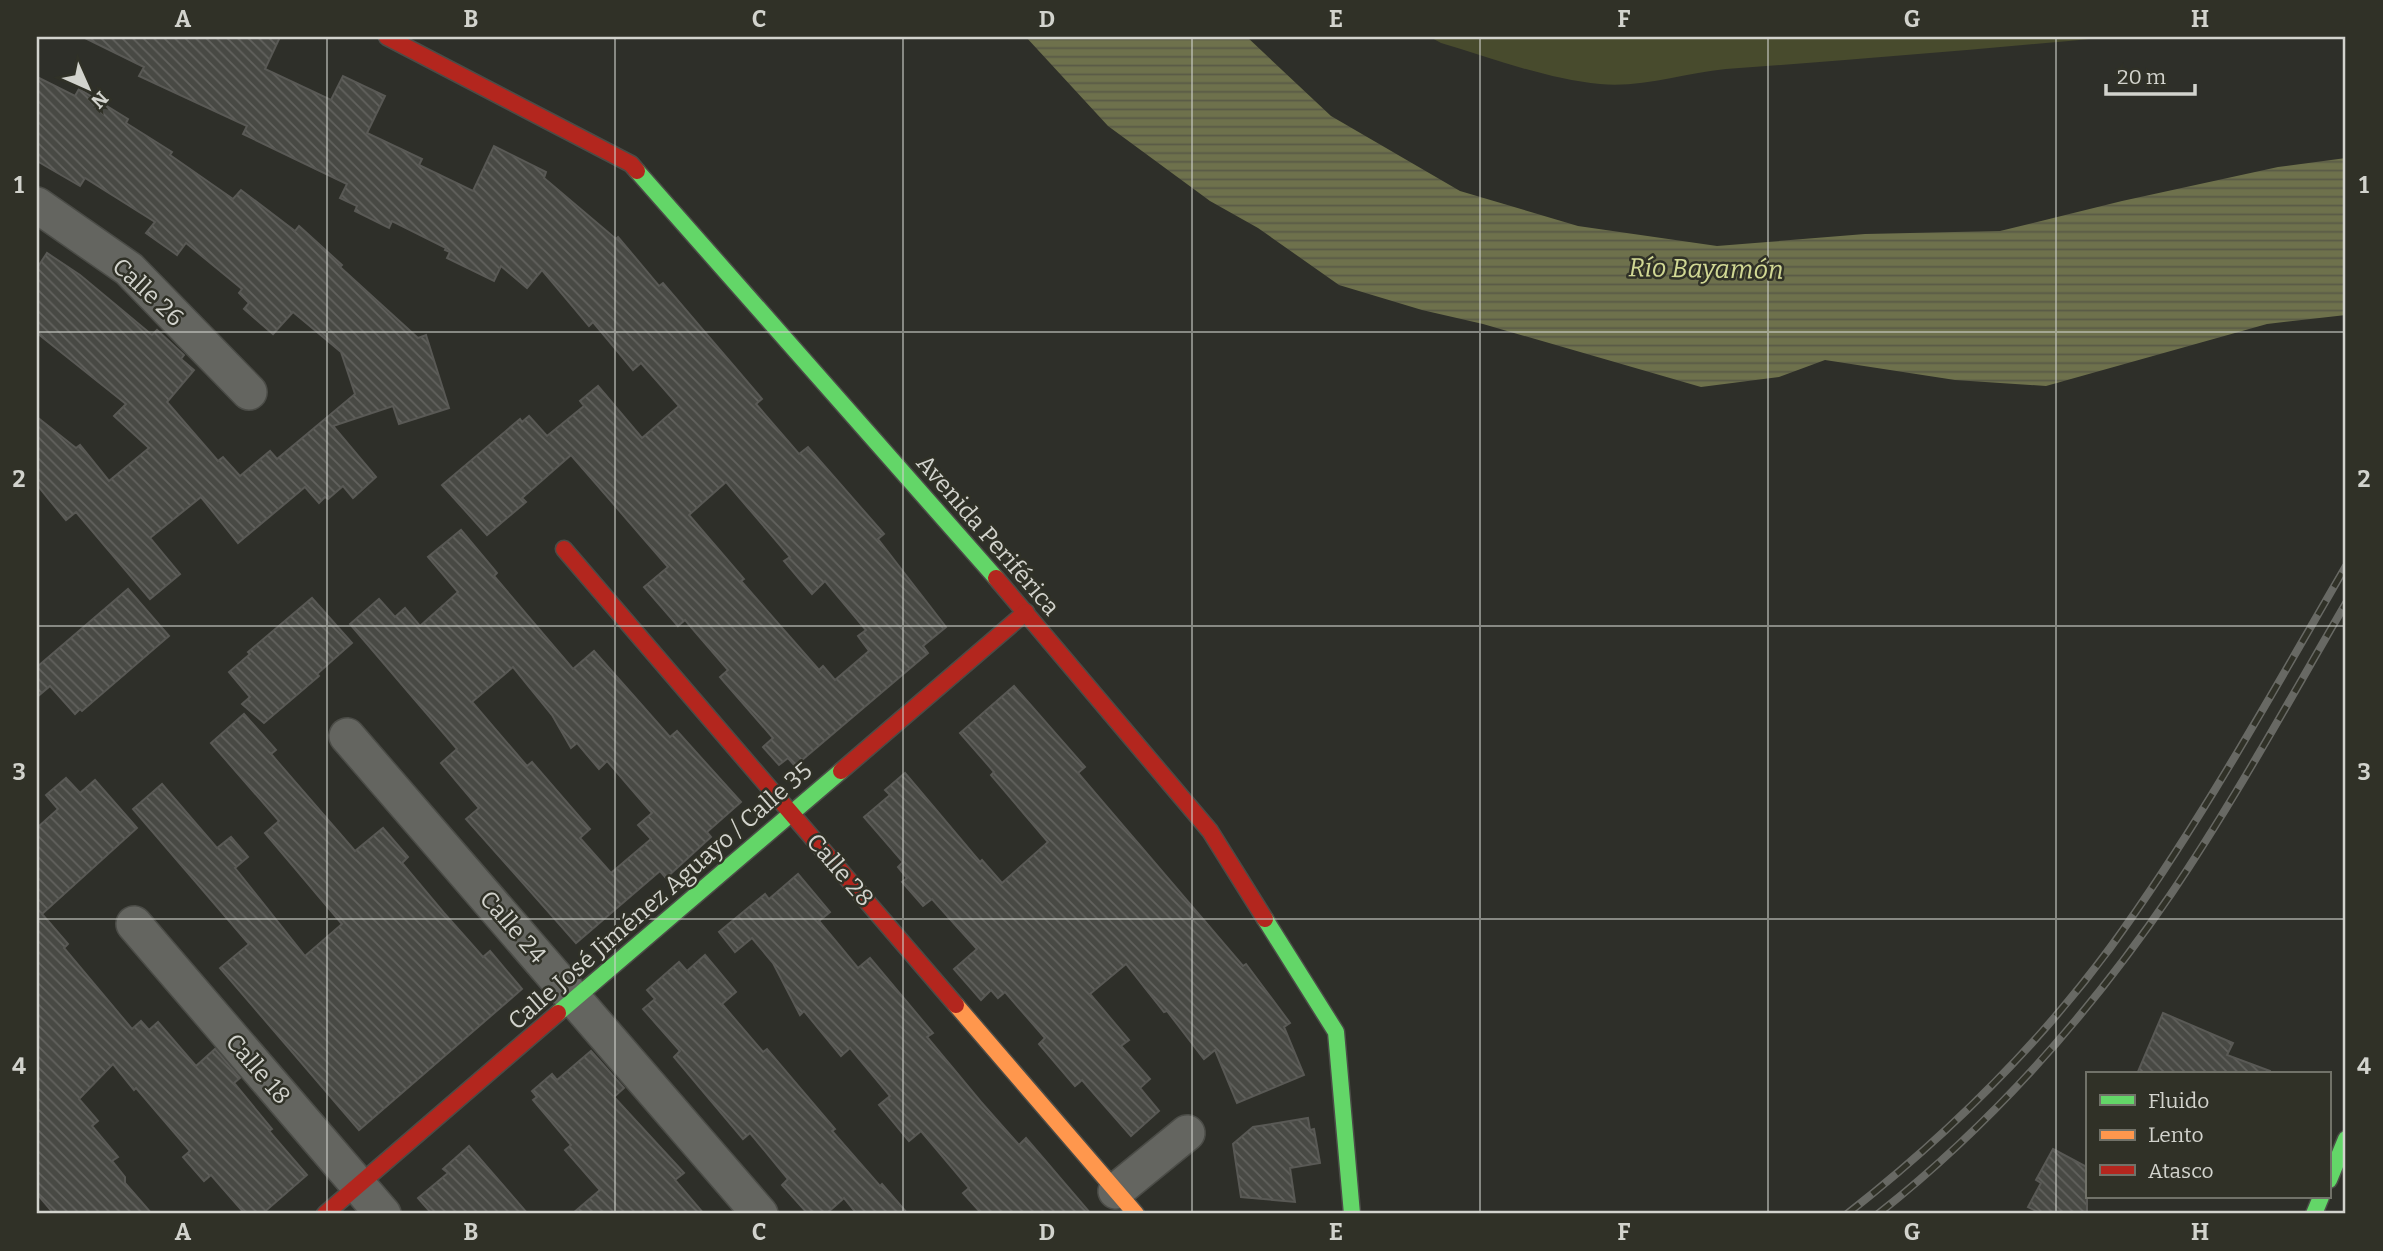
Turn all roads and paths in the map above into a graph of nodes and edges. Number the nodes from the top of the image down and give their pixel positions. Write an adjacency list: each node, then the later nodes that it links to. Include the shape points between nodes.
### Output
1 (387, 37): 5 (street, Avenida Periférica, via 631,164)
2 (37, 205): 3 (street, Calle 26, via 129,269)
3 (249, 391)
4 (564, 549): 7 (street, Calle 28)
5 (1026, 612): 7 (street, Calle José Jiménez Aguayo / Calle 35); 18 (street, Avenida Periférica, via 1210,831 1336,1032)
6 (347, 736): 9 (street, Calle 24)
7 (791, 814): 9 (street, Calle José Jiménez Aguayo / Calle 35); 14 (street, Calle 28)
8 (134, 924): 13 (street, Calle 18)
9 (575, 999): 13 (street, Calle José Jiménez Aguayo / Calle 35); 17 (street, Calle 24)
10 (1187, 1133): 14 (street, Calle 28)
11 (2346, 1139): 12 (street)
12 (2330, 1178)
13 (358, 1185): 15 (street, Calle José Jiménez Aguayo / Calle 35); 16 (street, Calle 18)
14 (1126, 1203)
15 (325, 1214)
16 (383, 1214)
17 (760, 1214)
18 (1352, 1214)

